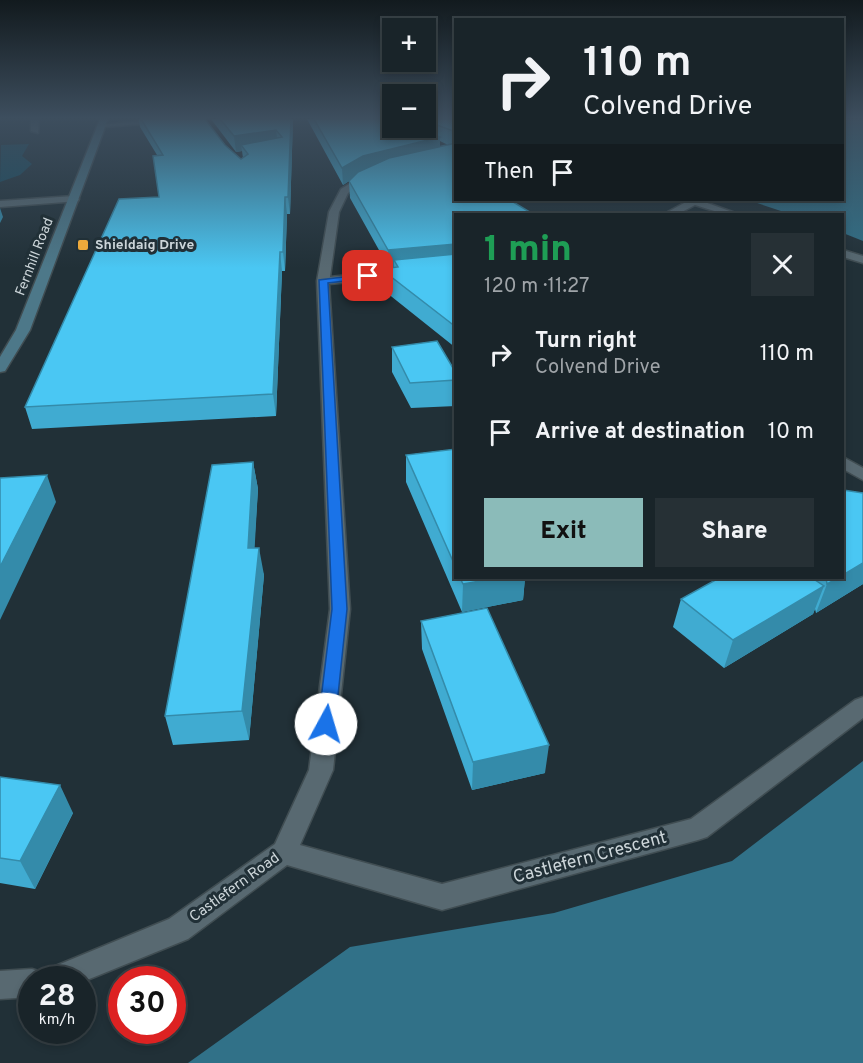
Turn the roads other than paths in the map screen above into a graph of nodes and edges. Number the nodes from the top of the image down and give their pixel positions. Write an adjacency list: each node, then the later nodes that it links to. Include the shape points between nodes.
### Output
1 (85, 169): 3 (street, Fernhill Road)
2 (385, 170): 12 (street, Castlefern Road, via 344,191 334,212)
3 (74, 199): 6 (street); 13 (street, Fernhill Road, via 23,330)
4 (691, 201): 7 (street)
5 (695, 201): 8 (street)
6 (0, 204)
7 (672, 213)
8 (730, 213)
9 (844, 253): 10 (street)
10 (863, 260)
11 (412, 272): 12 (street)
12 (323, 280): 17 (street, Castlefern Road, via 339,609 321,770)
13 (0, 368)
14 (844, 463): 15 (street)
15 (863, 475)
16 (863, 706): 17 (street, Castlefern Crescent, via 698,829 442,897)
17 (284, 852): 18 (street, Castlefern Road, via 178,929)
18 (87, 966)
19 (18, 984): 20 (street)
20 (0, 985)

